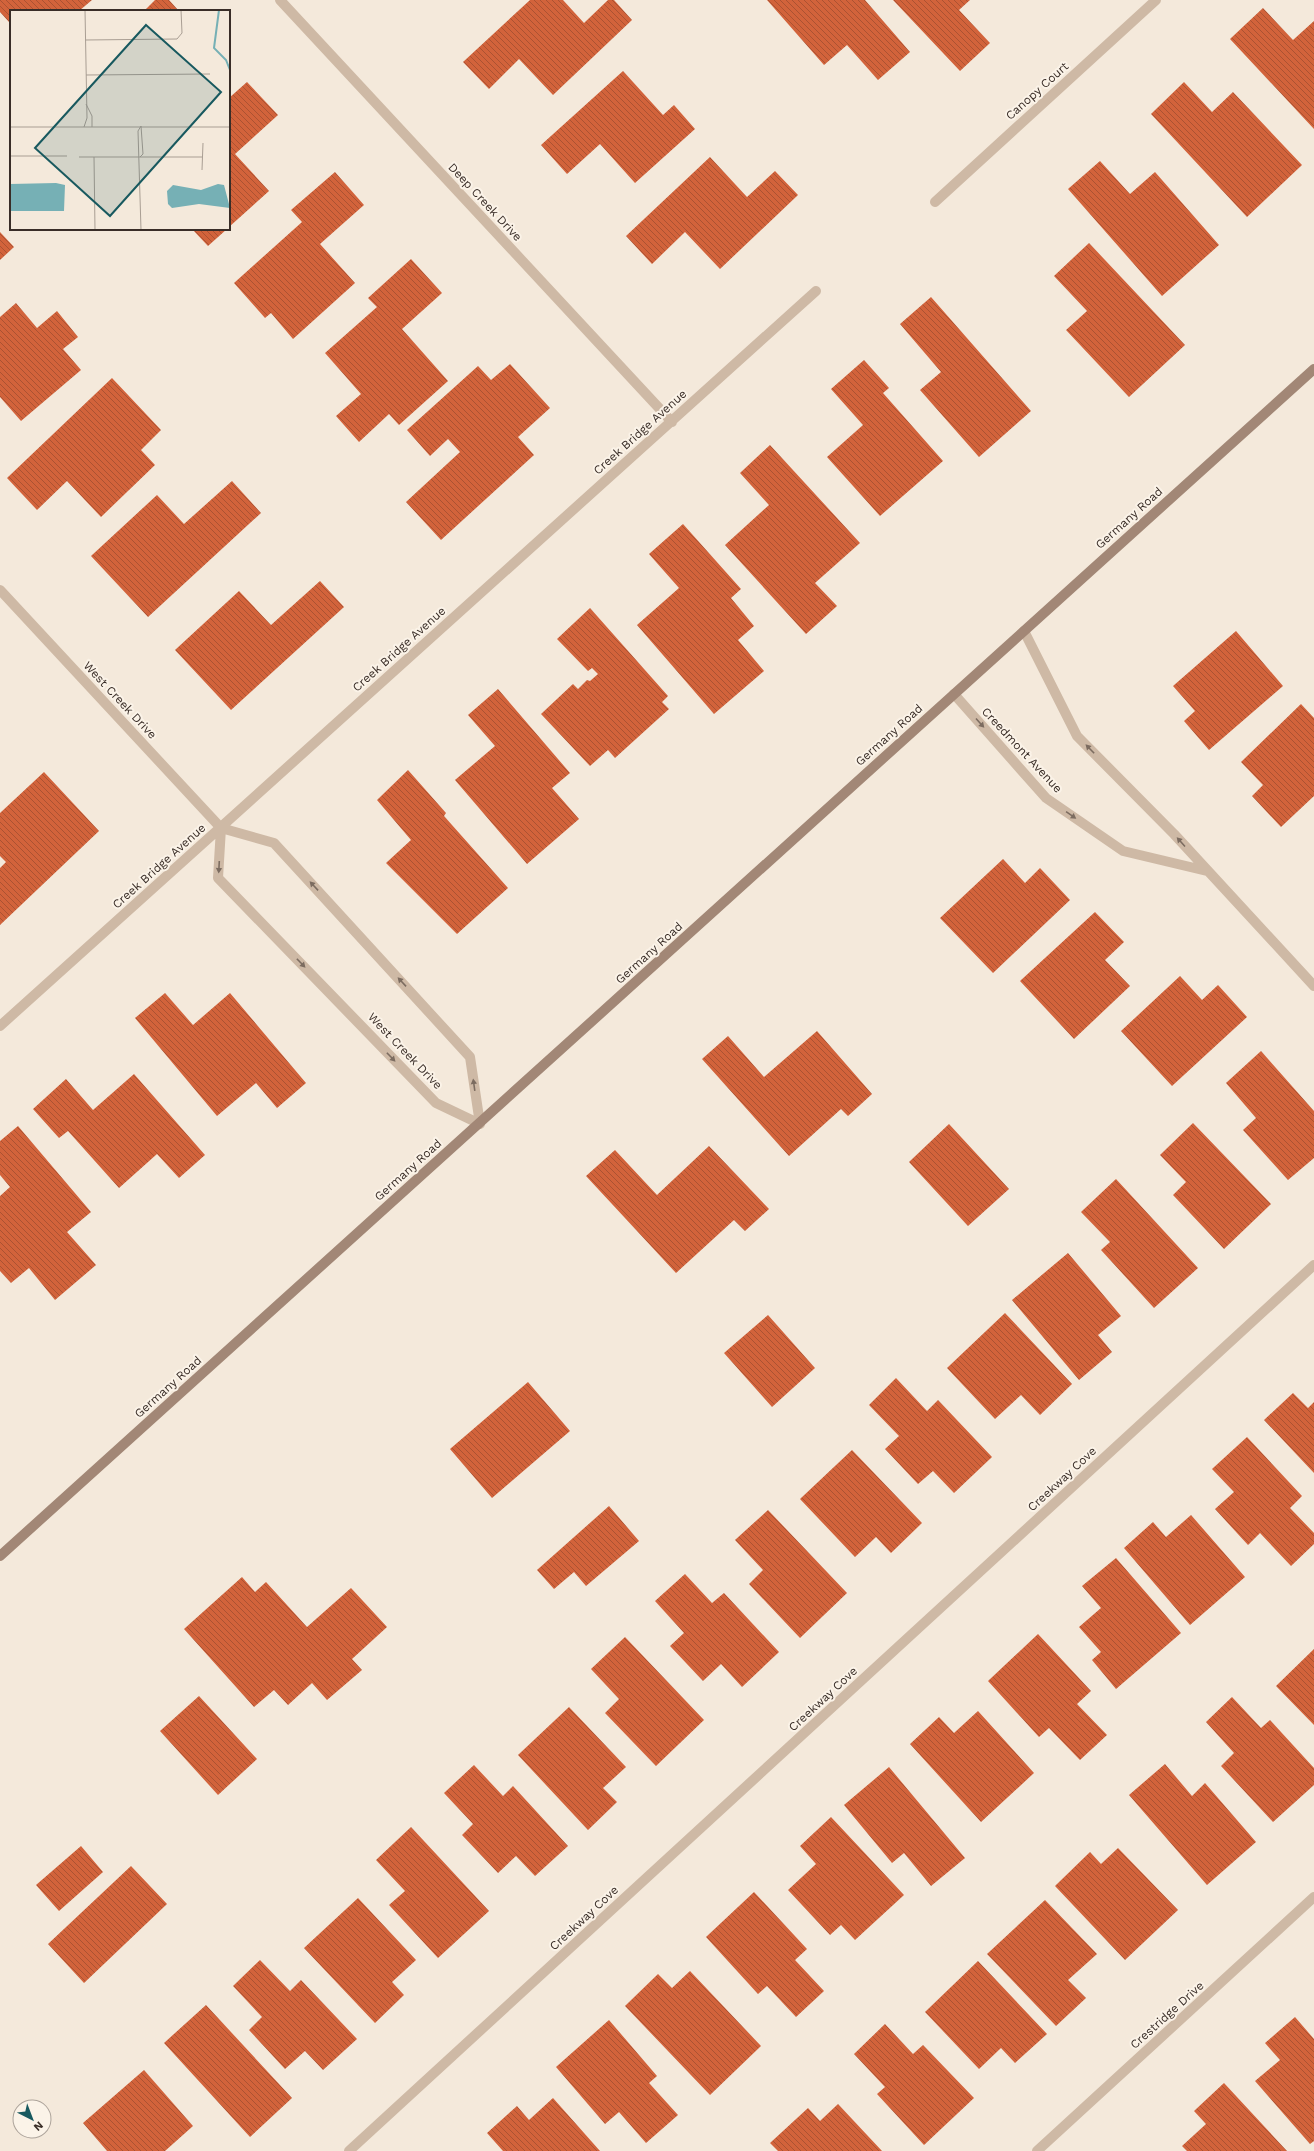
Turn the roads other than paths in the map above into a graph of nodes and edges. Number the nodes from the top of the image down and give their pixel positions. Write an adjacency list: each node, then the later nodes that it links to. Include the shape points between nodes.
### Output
1 (280, 0): 6 (street, Deep Creek Drive)
2 (1156, 0): 3 (street, Canopy Court)
3 (935, 202)
4 (816, 291): 6 (street, Creek Bridge Avenue)
5 (1314, 369): 8 (main road, Germany Road)
6 (672, 422): 10 (street, Creek Bridge Avenue)
7 (0, 590): 10 (street, West Creek Drive)
8 (1024, 631): 9 (main road, Germany Road); 11 (street, one-way to 8, via 1077,736)
9 (954, 694): 11 (street, Creedmont Avenue, one-way to 11, via 1053,803 1123,851); 14 (main road, Germany Road)
10 (220, 828): 13 (street, Creek Bridge Avenue); 14 (street, West Creek Drive, one-way to 14, via 218,878 436,1103); 14 (street, one-way to 10, via 470,1057 274,843)
11 (1207, 871): 12 (street)
12 (1314, 986)
13 (0, 1026)
14 (480, 1124): 16 (main road, Germany Road)
15 (1314, 1265): 18 (street, Creekway Cove)
16 (0, 1556)
17 (1314, 1897): 19 (street, Crestridge Drive)
18 (349, 2151)
19 (1037, 2151)

